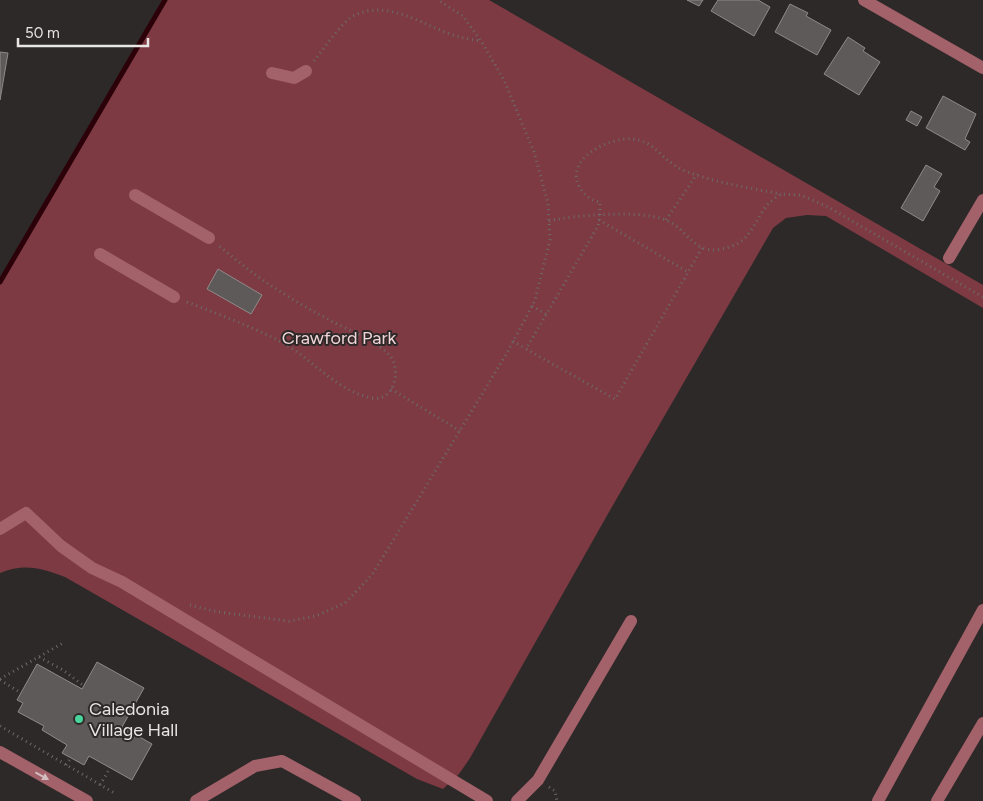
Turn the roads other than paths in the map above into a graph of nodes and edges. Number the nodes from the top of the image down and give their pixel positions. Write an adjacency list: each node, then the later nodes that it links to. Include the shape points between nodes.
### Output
1 (864, 0): 2 (street)
2 (983, 68)
3 (306, 71): 4 (street, via 294,78)
4 (272, 73)
5 (135, 194): 7 (street)
6 (983, 200): 9 (street)
7 (209, 238)
8 (100, 254): 10 (street)
9 (949, 258)
10 (174, 297)
11 (0, 529): 20 (street, via 26,513 60,546 92,568 122,582)
12 (983, 610): 22 (street)
13 (631, 621): 21 (street, via 538,780)
14 (983, 723): 15 (street)
15 (979, 737): 23 (street)
16 (0, 752): 17 (street, one-way to 17)
17 (87, 801)
18 (196, 801): 19 (street, via 255,766 282,761)
19 (355, 801)
20 (487, 801)
21 (517, 801)
22 (878, 801)
23 (937, 801)

